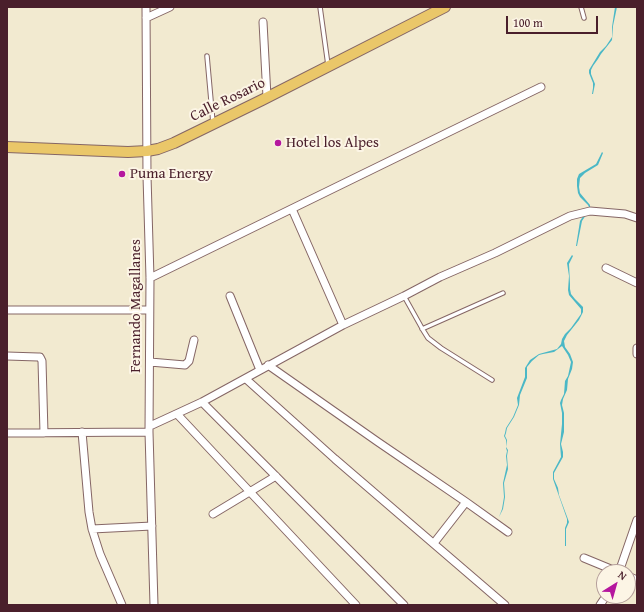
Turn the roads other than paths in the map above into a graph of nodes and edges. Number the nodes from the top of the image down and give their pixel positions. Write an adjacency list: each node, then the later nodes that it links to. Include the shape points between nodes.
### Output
1 (146, 7): 6 (street, Fernando Magallanes)
2 (170, 7): 6 (street)
3 (320, 7): 10 (lane)
4 (445, 7): 10 (main road, Calle Rosario)
5 (581, 7): 7 (lane)
6 (146, 18): 15 (street, Fernando Magallanes)
7 (584, 18)
8 (263, 22): 12 (street)
9 (207, 56): 13 (lane)
10 (328, 66): 12 (main road, Calle Rosario)
11 (541, 87): 16 (street)
12 (267, 97): 13 (main road, Calle Rosario)
13 (213, 124): 15 (main road, Calle Rosario, via 174,143)
14 (7, 147): 15 (main road, Calle Rosario)
15 (147, 151): 19 (street, Fernando Magallanes)
16 (292, 209): 19 (street); 26 (street)
17 (637, 218): 23 (street, via 625,214 590,211 570,216)
18 (606, 268): 20 (street)
19 (150, 278): 25 (street, Fernando Magallanes)
20 (637, 283)
21 (503, 293): 27 (lane)
22 (230, 296): 34 (street)
23 (404, 296): 26 (street); 27 (lane)
24 (7, 310): 25 (street)
25 (149, 310): 32 (street, Fernando Magallanes)
26 (343, 325): 33 (street)
27 (422, 329): 36 (lane, via 428,338 441,348)
28 (194, 340): 32 (street, via 189,361 185,365)
29 (637, 348): 30 (street)
30 (637, 354)
31 (7, 356): 42 (street, via 38,357 42,361)
32 (150, 362): 39 (street, Fernando Magallanes)
33 (268, 365): 34 (street); 45 (street)
34 (260, 370): 35 (street)
35 (246, 378): 37 (street); 51 (street)
36 (492, 380)
37 (202, 402): 38 (street); 43 (street)
38 (177, 414): 39 (street); 44 (street)
39 (150, 429): 40 (street); 48 (street, Fernando Magallanes)
40 (82, 432): 42 (street); 49 (street)
41 (7, 433): 42 (street)
42 (44, 433)
43 (276, 476): 44 (street); 58 (street)
44 (249, 492): 46 (street); 57 (street)
45 (466, 502): 50 (street); 51 (street)
46 (213, 514)
47 (637, 520): 54 (street)
48 (152, 526): 49 (street); 56 (street, Fernando Magallanes)
49 (92, 529): 55 (street)
50 (508, 532)
51 (434, 543): 59 (street)
52 (584, 558): 53 (street)
53 (599, 564)
54 (622, 564)
55 (122, 605)
56 (154, 605)
57 (356, 605)
58 (404, 605)
59 (505, 605)

